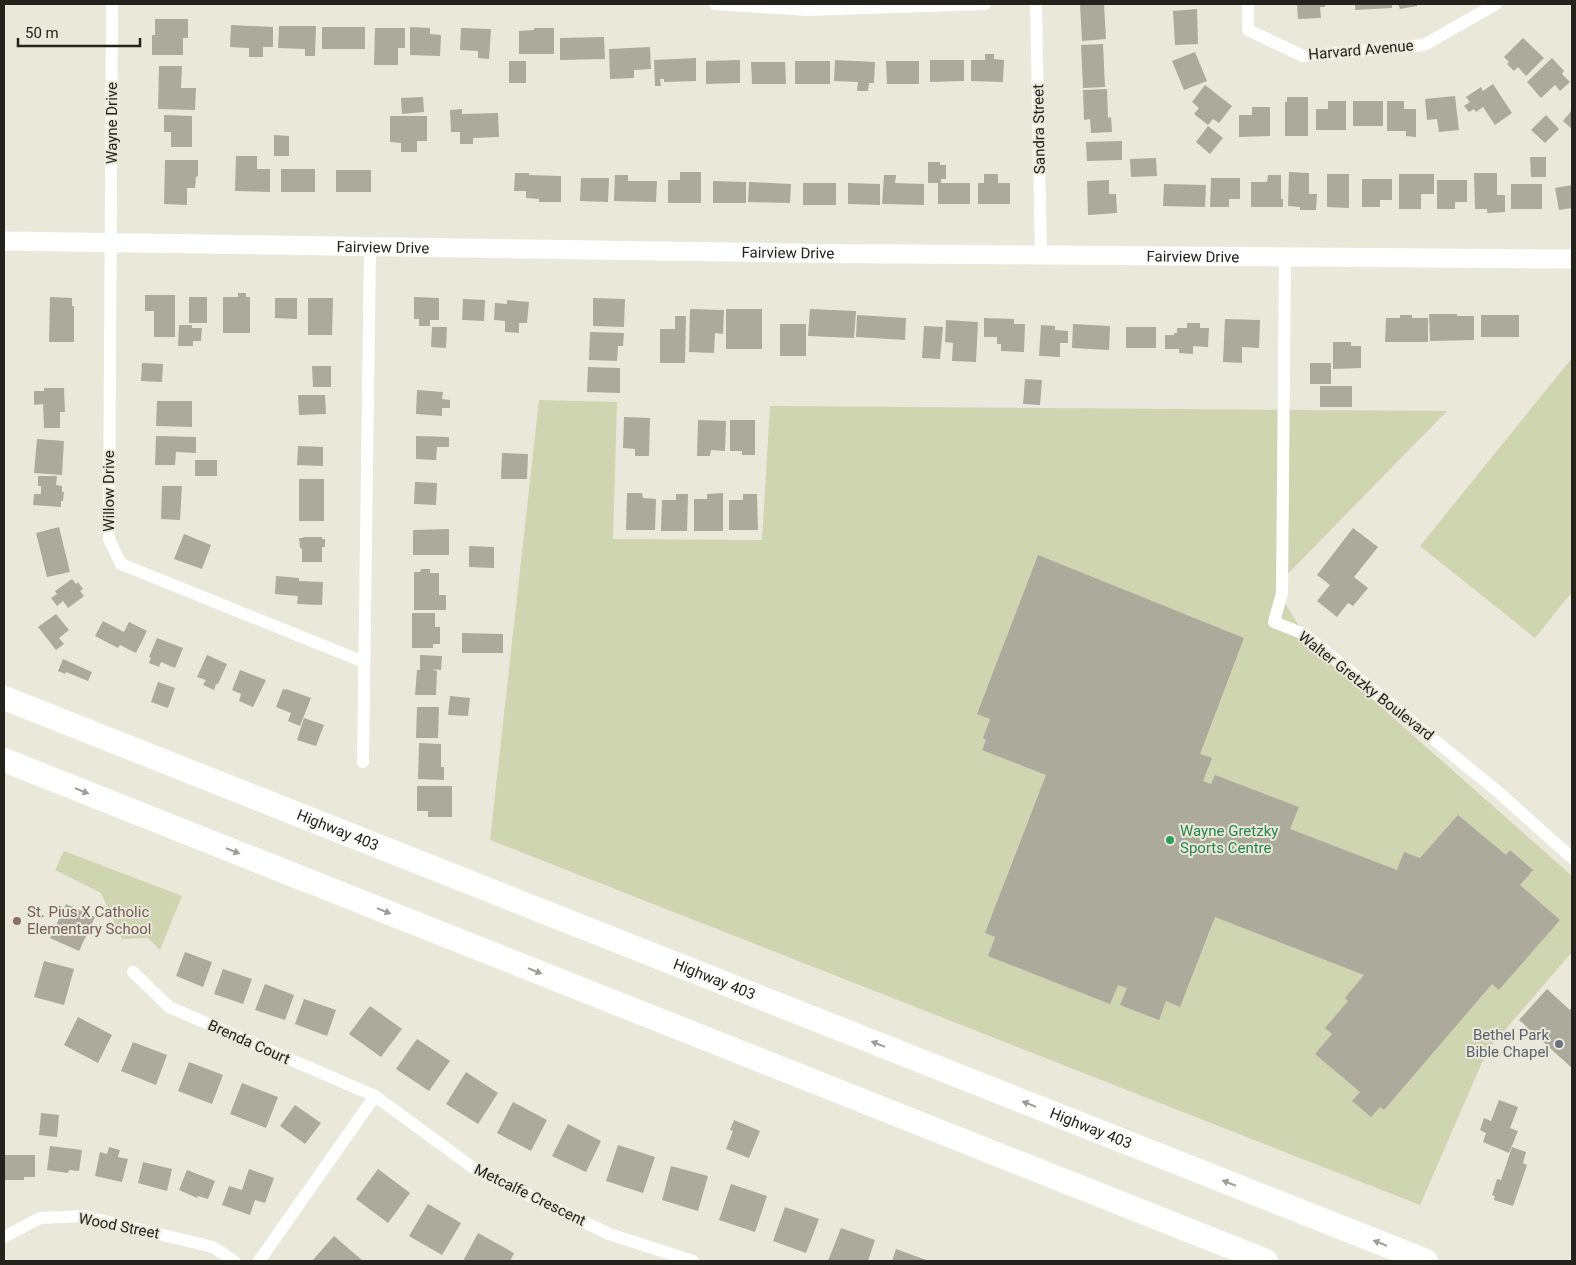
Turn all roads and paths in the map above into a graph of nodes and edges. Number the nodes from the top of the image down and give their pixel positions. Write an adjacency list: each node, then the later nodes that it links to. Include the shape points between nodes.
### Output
1 (112, 4): 9 (street, Wayne Drive)
2 (716, 4): 7 (street)
3 (985, 4): 7 (street)
4 (1036, 4): 11 (street, Sandra Street)
5 (1248, 4): 6 (street, Harvard Avenue, via 1248,30 1303,56 1424,44)
6 (1496, 4)
7 (807, 7)
8 (4, 241): 9 (main road, Fairview Drive)
9 (111, 243): 10 (main road, Fairview Drive); 14 (street, Willow Drive, via 109,539 121,564)
10 (370, 248): 11 (main road, Fairview Drive); 14 (street)
11 (1041, 255): 12 (main road, Fairview Drive)
12 (1285, 258): 13 (main road, Fairview Drive); 22 (street, Walter Gretzky Boulevard, via 1282,593 1274,622 1304,634 1496,790)
13 (1572, 259)
14 (364, 662): 19 (street)
15 (4, 684): 17 (highway, via 68,713)
16 (4, 698): 17 (highway, Highway 403)
17 (138, 751): 30 (highway, Highway 403, one-way to 17)
18 (4, 760): 21 (highway)
19 (363, 762)
20 (4, 768): 21 (highway)
21 (49, 778): 29 (highway, one-way to 29)
22 (1572, 858)
23 (133, 972): 24 (street, Brenda Court, via 169,1007)
24 (376, 1096): 27 (street); 28 (street, Metcalfe Crescent, via 476,1170 609,1234)
25 (4, 1237): 26 (street, Wood Street, via 40,1218 84,1216 213,1247)
26 (234, 1261)
27 (259, 1261)
28 (693, 1261)
29 (1266, 1261)
30 (1426, 1261)

